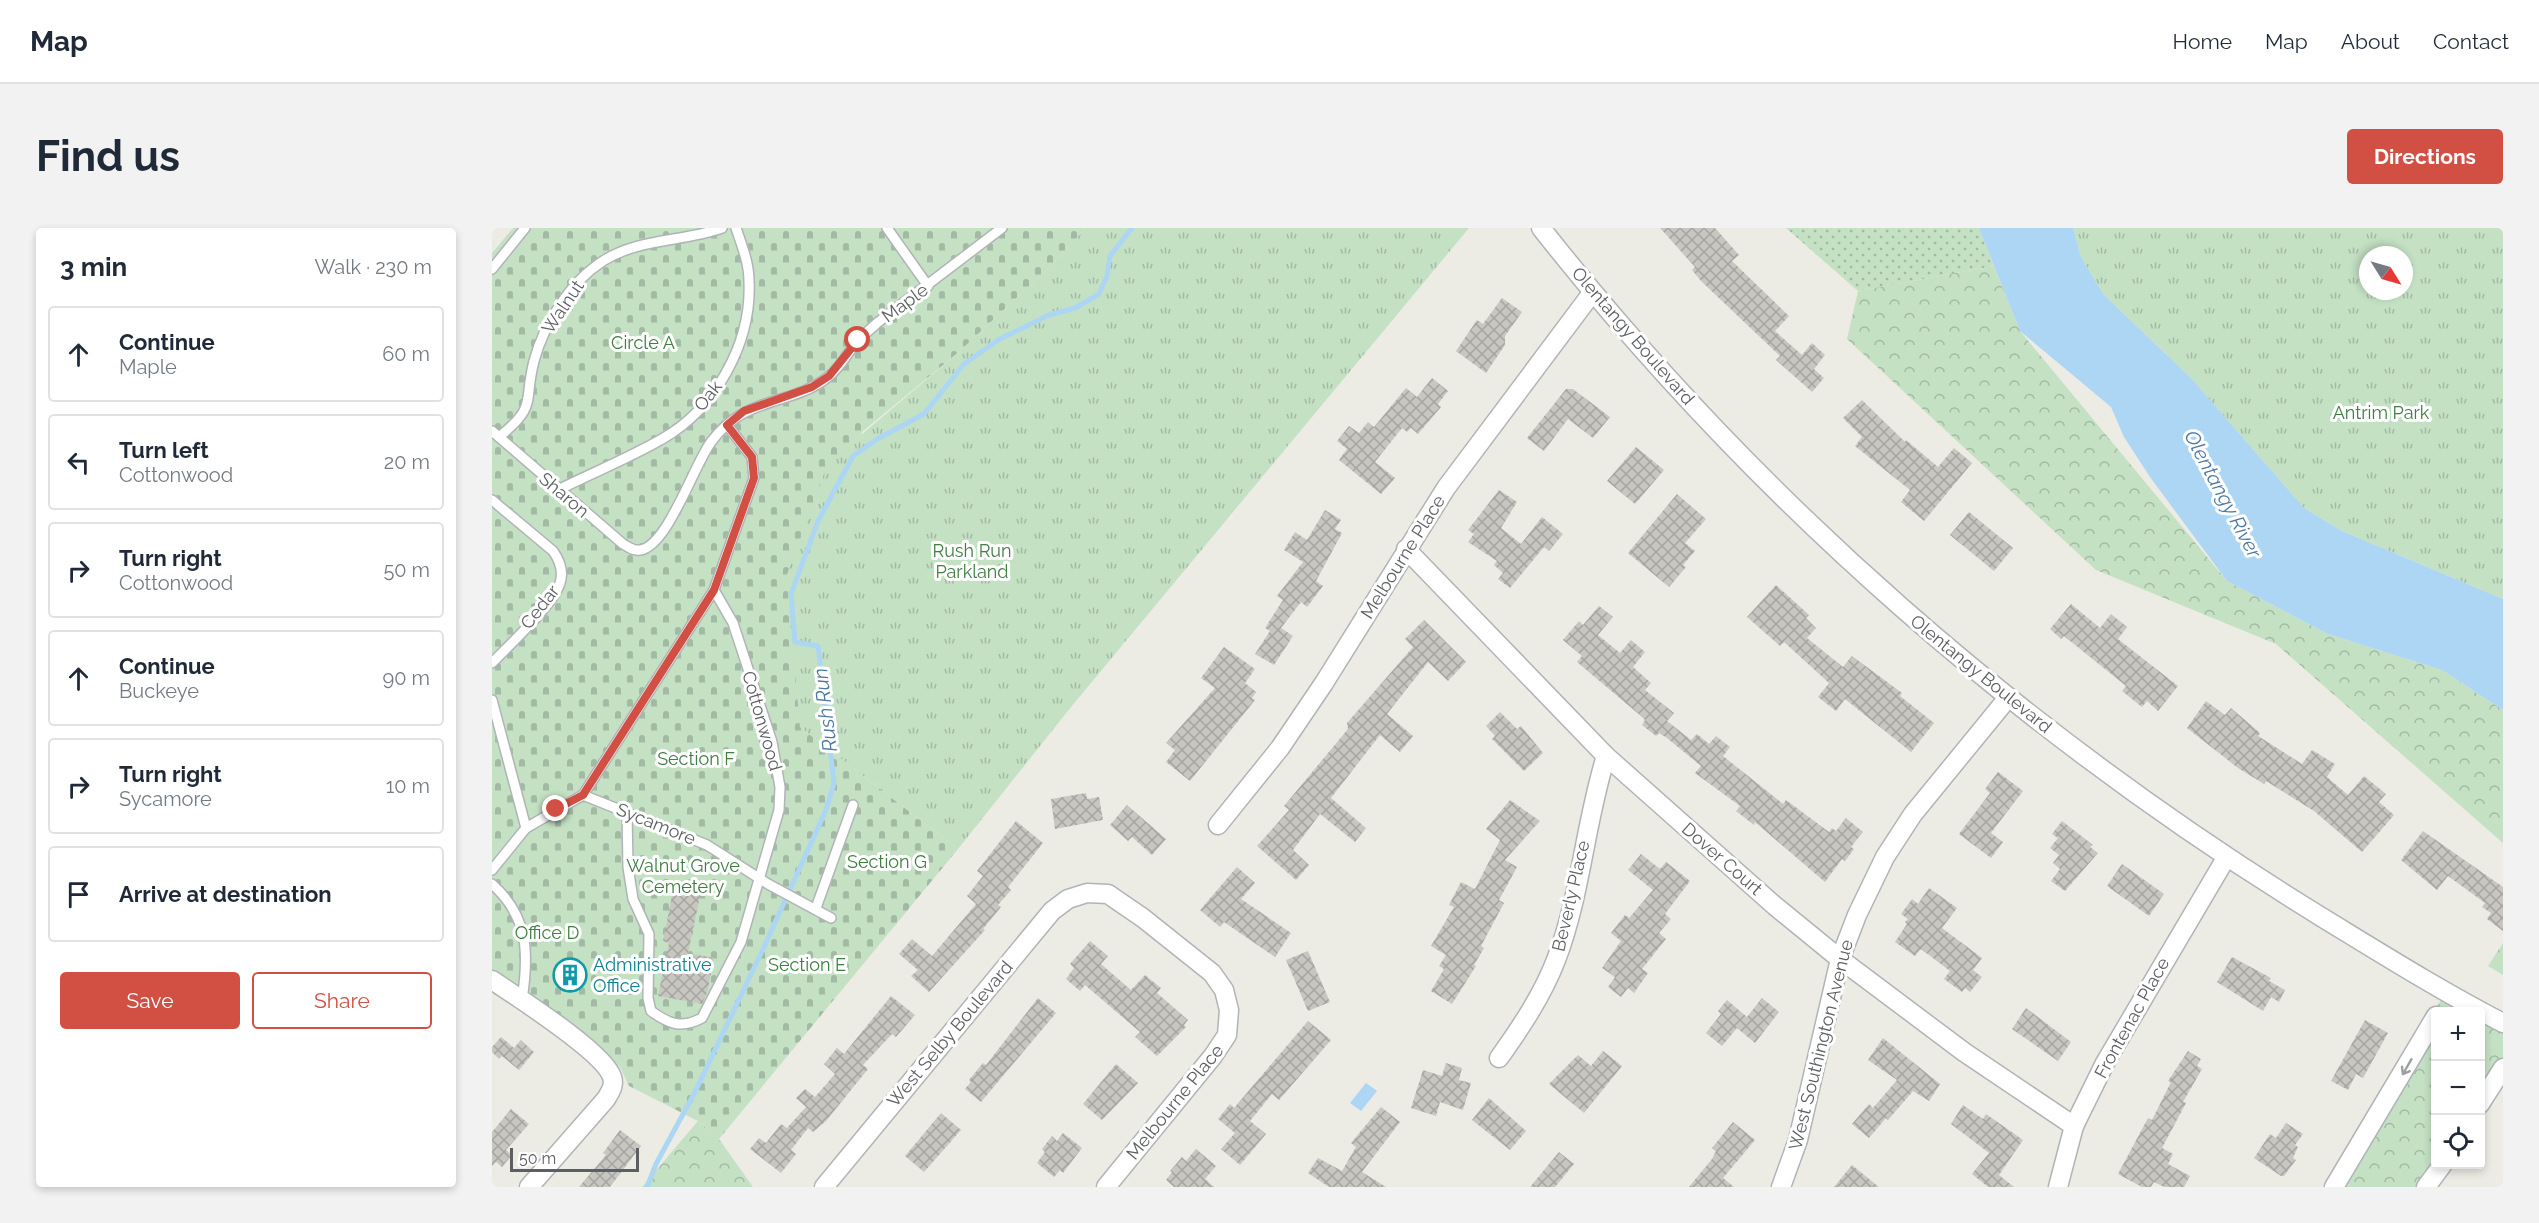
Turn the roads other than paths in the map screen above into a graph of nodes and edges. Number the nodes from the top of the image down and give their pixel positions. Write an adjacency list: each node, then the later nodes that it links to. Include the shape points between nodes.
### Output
1 (525, 228): 7 (lane)
2 (722, 228): 11 (lane, Walnut, via 641,244 588,272 540,341 526,411 519,421)
3 (736, 228): 12 (lane, Oak, via 747,260 748,304 737,350 719,384 702,407 662,439)
4 (887, 228): 8 (lane)
5 (1002, 228): 8 (lane, Maple)
6 (1541, 228): 9 (street, Olentangy Boulevard)
7 (492, 269)
8 (928, 286): 10 (lane, Maple, via 858,340 829,376 812,387 744,411)
9 (1592, 292): 14 (street, Melbourne Place, via 1497,417); 18 (street, Olentangy Boulevard, via 1805,519 1918,624)
10 (727, 425): 15 (lane, Maple, via 700,459 664,531 654,544); 16 (lane, via 752,457 754,478)
11 (496, 434): 12 (lane, Sharon)
12 (558, 490): 15 (lane, Sharon, via 623,544)
13 (492, 500): 17 (lane, Cedar, via 553,551 561,572 560,585 546,605)
14 (1406, 549): 20 (street, Dover Court); 24 (street, Melbourne Place, via 1280,748)
15 (641, 550)
16 (714, 590): 21 (lane); 28 (lane, Cottonwood, via 733,623 778,763 778,810)
17 (492, 663)
18 (2007, 699): 26 (street, Olentangy Boulevard); 32 (street, West Southington Avenue, via 1913,814 1885,857)
19 (492, 700): 25 (lane)
20 (1605, 756): 32 (street, Dover Court); 40 (street, Beverly Place, via 1556,960 1541,994)
21 (583, 795): 23 (lane, Sycamore); 25 (lane)
22 (853, 805): 30 (lane)
23 (627, 812): 28 (lane, Sycamore, via 707,845); 28 (lane, Cottonwood, via 633,899 649,934 648,998 651,1011 665,1021 679,1026 702,1018 741,942)
24 (1218, 825)
25 (526, 828): 27 (lane)
26 (2226, 858): 34 (street, Olentangy Boulevard); 43 (street, Frontenac Place, via 2122,1033)
27 (492, 870)
28 (759, 877): 30 (lane, Sycamore)
29 (492, 885): 35 (lane, via 504,895 525,939)
30 (816, 908): 31 (lane, Sycamore)
31 (831, 918)
32 (1840, 959): 43 (street, Dover Court, via 1964,1052); 48 (street, West Southington Avenue, via 1798,1140)
33 (492, 980): 35 (street)
34 (2445, 992): 36 (street); 38 (street, Olentangy Boulevard)
35 (522, 1001): 45 (street, via 592,1053 612,1077 613,1087)
36 (2439, 1007)
37 (1229, 1010): 46 (street, West Selby Boulevard, via 1224,990 1212,974 1143,918 1108,894 1087,893 1068,899 1052,911); 47 (street, Melbourne Place, via 1227,1035 1213,1056)
38 (2503, 1023)
39 (2431, 1025): 50 (street, one-way to 50)
40 (1498, 1058)
41 (2503, 1068): 42 (street)
42 (2485, 1097)
43 (2074, 1126): 49 (street, Frontenac Place)
44 (2439, 1169): 51 (street)
45 (529, 1187)
46 (824, 1187)
47 (1106, 1187)
48 (1781, 1187)
49 (2058, 1187)
50 (2334, 1187)
51 (2426, 1187)

